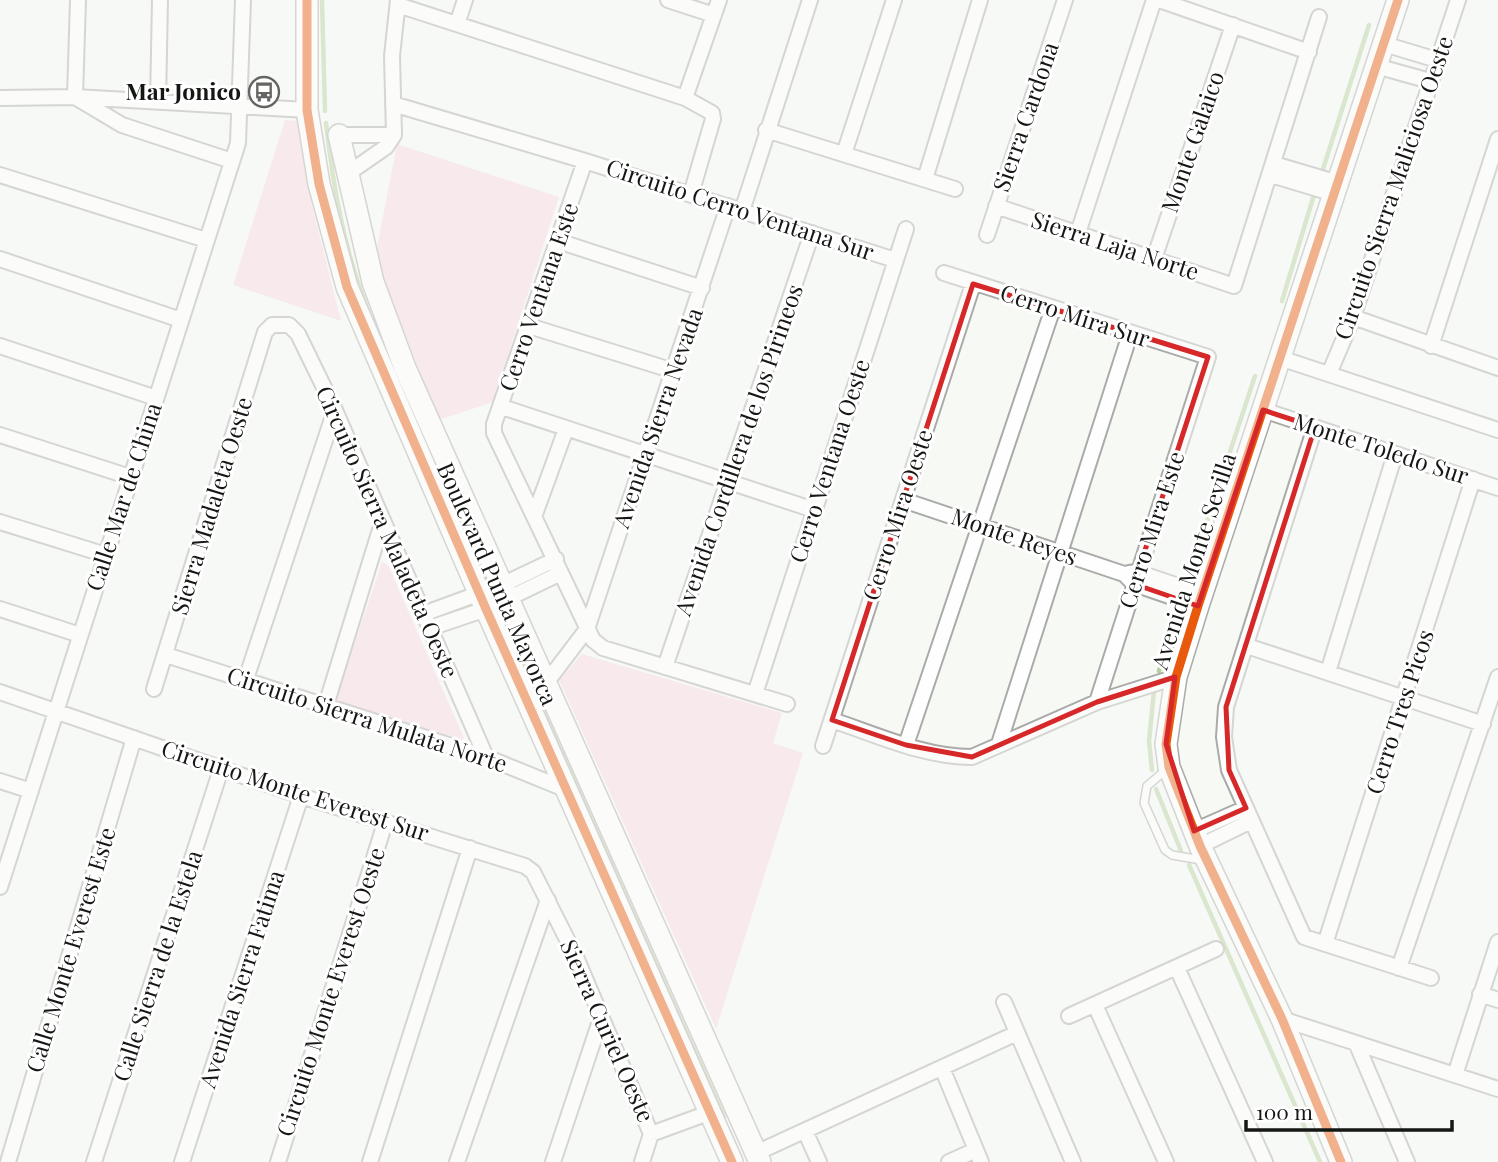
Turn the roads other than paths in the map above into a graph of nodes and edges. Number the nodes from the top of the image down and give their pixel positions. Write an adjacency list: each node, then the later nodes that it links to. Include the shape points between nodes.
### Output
1 (78, 0): 26 (street)
2 (160, 0): 29 (street)
3 (243, 0): 31 (street, Calle Mar de China)
4 (307, 0): 32 (street, Boulevard Punta Mayorca)
5 (466, 0): 19 (street)
6 (668, 0): 17 (street)
7 (719, 0): 17 (street)
8 (810, 0): 33 (street, Avenida Sierra Nevada)
9 (894, 0): 37 (street)
10 (980, 0): 43 (street)
11 (1065, 0): 47 (street, Sierra Cardona)
12 (1154, 0): 51 (street)
13 (1159, 0): 20 (street)
14 (1398, 0): 21 (street, Avenida Monte Sevilla)
15 (1458, 0): 23 (street, Circuito Sierra Maliciosa Oeste)
16 (398, 3): 19 (street); 30 (street)
17 (714, 15): 28 (street)
18 (1319, 17): 22 (street)
19 (457, 24): 28 (street)
20 (1233, 25): 22 (street); 56 (street, Monte Galaico)
21 (1384, 44): 23 (street); 24 (street, Avenida Monte Sevilla)
22 (1309, 52): 40 (street)
23 (1437, 60): 25 (street, Circuito Sierra Maliciosa Oeste)
24 (1376, 66): 25 (street); 45 (street, Avenida Monte Sevilla)
25 (1430, 81): 62 (street, Circuito Sierra Maliciosa Oeste)
26 (75, 97): 27 (street); 29 (street); 39 (street, via 122,125)
27 (0, 98)
28 (685, 98): 46 (street, via 712,113)
29 (158, 102): 31 (street)
30 (393, 104): 35 (street); 38 (street, Circuito Cerro Ventana Sur)
31 (240, 105): 32 (street); 39 (street, Calle Mar de China)
32 (307, 110): 100 (street, Boulevard Punta Mayorca, via 319,184 347,287)
33 (766, 130): 37 (street); 48 (street, Avenida Sierra Nevada)
34 (339, 135): 35 (street); 41 (street, Boulevard Punta Mayorca)
35 (394, 135): 41 (street, via 386,147)
36 (1498, 139): 68 (street)
37 (844, 154): 43 (street)
38 (585, 160): 46 (street, Circuito Cerro Ventana Sur); 54 (street, Cerro Ventana Este)
39 (232, 161): 53 (street, Calle Mar de China)
40 (1272, 169): 45 (street); 56 (street, Sierra Laja Norte, via 1234,286)
41 (347, 174): 98 (street, Boulevard Punta Mayorca, via 377,294)
42 (0, 175): 53 (street)
43 (925, 179): 44 (street)
44 (955, 189)
45 (1336, 189): 70 (street, Avenida Monte Sevilla)
46 (691, 194): 48 (street, Circuito Cerro Ventana Sur)
47 (996, 206): 51 (street, Sierra Laja Norte); 52 (street, Sierra Cardona)
48 (735, 209): 50 (street, Circuito Cerro Ventana Sur); 60 (street, Avenida Sierra Nevada)
49 (906, 229): 57 (street, Cerro Ventana Oeste)
50 (812, 233): 57 (street, Circuito Cerro Ventana Sur); 86 (street, Avenida Cordillera de los Pirineos)
51 (1078, 233): 56 (street, Sierra Laja Norte)
52 (986, 235)
53 (206, 240): 63 (street, Calle Mar de China)
54 (558, 241): 60 (street); 65 (street, Cerro Ventana Este)
55 (0, 259): 63 (street)
56 (1154, 259)
57 (895, 260): 89 (street, Cerro Ventana Oeste)
58 (944, 273): 59 (street, Cerro Mira Sur)
59 (973, 284): 61 (street, Cerro Mira Sur); 88 (street, Cerro Mira Oeste)
60 (702, 288): 72 (street, Avenida Sierra Nevada)
61 (1053, 308): 66 (street, Cerro Mira Sur); 93 (street)
62 (1353, 317): 68 (street); 73 (street, Circuito Sierra Maliciosa Oeste)
63 (181, 320): 74 (street, Calle Mar de China)
64 (272, 325): 76 (street, Circuito Sierra Maladeta Oeste, via 289,325 298,334); 107 (street, Sierra Madaleta Oeste, via 265,332)
65 (529, 326): 72 (street); 75 (street, Cerro Ventana Este)
66 (1130, 334): 69 (street, Cerro Mira Sur); 94 (street)
67 (0, 346): 74 (street)
68 (1431, 346): 71 (street)
69 (1208, 358): 97 (street, Cerro Mira Este)
70 (1280, 358): 73 (street); 77 (street, Avenida Monte Sevilla)
71 (1498, 368)
72 (674, 371): 82 (street, Avenida Sierra Nevada)
73 (1329, 374): 80 (street)
74 (156, 398): 84 (street, Calle Mar de China)
75 (502, 407): 79 (street); 90 (street, Cerro Ventana Este, via 494,433)
76 (335, 410): 91 (street, Circuito Sierra Maladeta Oeste); 112 (street)
77 (1263, 410): 78 (street, Monte Toledo Sur); 99 (street, Avenida Monte Sevilla)
78 (1315, 427): 83 (street, Monte Toledo Sur); 106 (street)
79 (566, 429): 82 (street); 90 (street)
80 (1498, 430)
81 (0, 435): 84 (street)
82 (647, 453): 86 (street); 104 (street, Avenida Sierra Nevada)
83 (1395, 454): 85 (street, Monte Toledo Sur); 109 (street)
84 (130, 477): 95 (street, Calle Mar de China)
85 (1473, 480): 87 (street, Monte Toledo Sur); 117 (street, Cerro Tres Picos)
86 (729, 481): 89 (street); 108 (street, Avenida Cordillera de los Pirineos)
87 (1498, 488)
88 (903, 500): 93 (street, Monte Reyes); 122 (street, Cerro Mira Oeste)
89 (814, 510): 116 (street, Cerro Ventana Oeste)
90 (535, 514): 96 (street)
91 (383, 520): 102 (street, Circuito Sierra Maladeta Oeste); 120 (street)
92 (0, 522): 95 (street)
93 (979, 526): 94 (street, Monte Reyes); 126 (street)
94 (1059, 552): 97 (street, Monte Reyes); 125 (street)
95 (106, 555): 105 (street, Calle Mar de China)
96 (559, 566): 98 (street); 104 (street)
97 (1132, 577): 99 (street, Monte Reyes); 118 (street, Cerro Mira Este)
98 (504, 592): 100 (street); 113 (street, Boulevard Punta Mayorca)
99 (1200, 600): 110 (street, Avenida Monte Sevilla)
100 (482, 601): 102 (street); 103 (street); 132 (street, Boulevard Punta Mayorca)
101 (0, 608): 105 (street)
102 (423, 614): 103 (street, Circuito Sierra Maladeta Oeste)
103 (430, 628): 128 (street, Circuito Sierra Maladeta Oeste)
104 (587, 629): 108 (street, via 603,648); 113 (street, Avenida Sierra Nevada)
105 (80, 635): 121 (street, Calle Mar de China)
106 (1247, 646): 109 (street); 135 (street, via 1226,708 1224,737 1228,770)
107 (166, 655): 112 (street, Circuito Sierra Mulata Norte); 114 (street, Sierra Madaleta Oeste)
108 (665, 667): 116 (street)
109 (1328, 672): 117 (street)
110 (1175, 677): 118 (street); 129 (street, Avenida Monte Sevilla, via 1166,744)
111 (1498, 677): 123 (street)
112 (246, 679): 120 (street, Circuito Sierra Mulata Norte)
113 (546, 683): 162 (street, Boulevard Punta Mayorca)
114 (154, 689)
115 (0, 692): 121 (street, Circuito Monte Everest Sur)
116 (755, 694): 119 (street)
117 (1405, 699): 123 (street); 144 (street, Cerro Tres Picos)
118 (1097, 702): 125 (street)
119 (787, 704)
120 (326, 705): 128 (street, Circuito Sierra Mulata Norte)
121 (56, 710): 124 (street, Circuito Monte Everest Sur); 133 (street, Calle Mar de China)
122 (832, 720): 126 (street); 127 (street, Cerro Mira Oeste)
123 (1483, 724): 147 (street)
124 (134, 738): 130 (street, Circuito Monte Everest Sur); 168 (street, Calle Monte Everest Este)
125 (999, 744): 126 (street, via 972,757 952,757)
126 (906, 745)
127 (823, 747)
128 (486, 757): 132 (street, Circuito Sierra Mulata Norte)
129 (1169, 767): 137 (street, Avenida Monte Sevilla); 137 (lane, via 1147,786 1144,803 1165,850 1172,855)
130 (221, 769): 134 (street, Circuito Monte Everest Sur); 169 (street, Calle Sierra de la Estela)
131 (0, 781): 133 (street)
132 (567, 790): 161 (street, Boulevard Punta Mayorca)
133 (31, 791): 139 (street, Calle Mar de China)
134 (301, 796): 136 (street, Circuito Monte Everest Sur); 170 (street, Avenida Sierra Fatima)
135 (1248, 814): 137 (street); 144 (street, via 1304,937)
136 (384, 823): 138 (street, Circuito Monte Everest Sur); 171 (street, Circuito Monte Everest Oeste)
137 (1200, 846): 155 (street, Avenida Monte Sevilla)
138 (470, 848): 140 (street, Circuito Monte Everest Sur); 172 (street)
139 (3, 867): 141 (street, Calle Mar de China)
140 (533, 872): 142 (street, Sierra Curiel Oeste)
141 (0, 887)
142 (548, 900): 154 (street, Sierra Curiel Oeste); 173 (street)
143 (1498, 942): 149 (street)
144 (1325, 944): 147 (street)
145 (1216, 949): 146 (street)
146 (1177, 968): 152 (street); 181 (street)
147 (1399, 968): 148 (street)
148 (1432, 978)
149 (1480, 994): 150 (street); 159 (street)
150 (1498, 1000)
151 (1004, 1002): 156 (street)
152 (1095, 1005): 153 (street); 180 (street)
153 (1069, 1016)
154 (601, 1018): 165 (street, Sierra Curiel Oeste); 174 (street)
155 (1282, 1019): 157 (street); 182 (street, Avenida Monte Sevilla)
156 (1017, 1033): 158 (street); 179 (street)
157 (1357, 1045): 159 (street); 183 (street)
158 (942, 1068): 163 (street); 166 (street)
159 (1455, 1075): 160 (street)
160 (1498, 1089)
161 (711, 1111): 164 (street, Boulevard Punta Mayorca); 165 (street, Sierra Curiel Oeste)
162 (742, 1122): 164 (street); 167 (street, Boulevard Punta Mayorca)
163 (805, 1131): 167 (street); 177 (street)
164 (720, 1133): 176 (street, Boulevard Punta Mayorca)
165 (651, 1134): 175 (street)
166 (978, 1156): 178 (street)
167 (758, 1157)
168 (8, 1162)
169 (94, 1162)
170 (183, 1162)
171 (278, 1162)
172 (370, 1162)
173 (457, 1162)
174 (553, 1162)
175 (642, 1162)
176 (732, 1162)
177 (819, 1162)
178 (949, 1162)
179 (1073, 1162)
180 (1167, 1162)
181 (1265, 1162)
182 (1341, 1162)
183 (1407, 1162)

